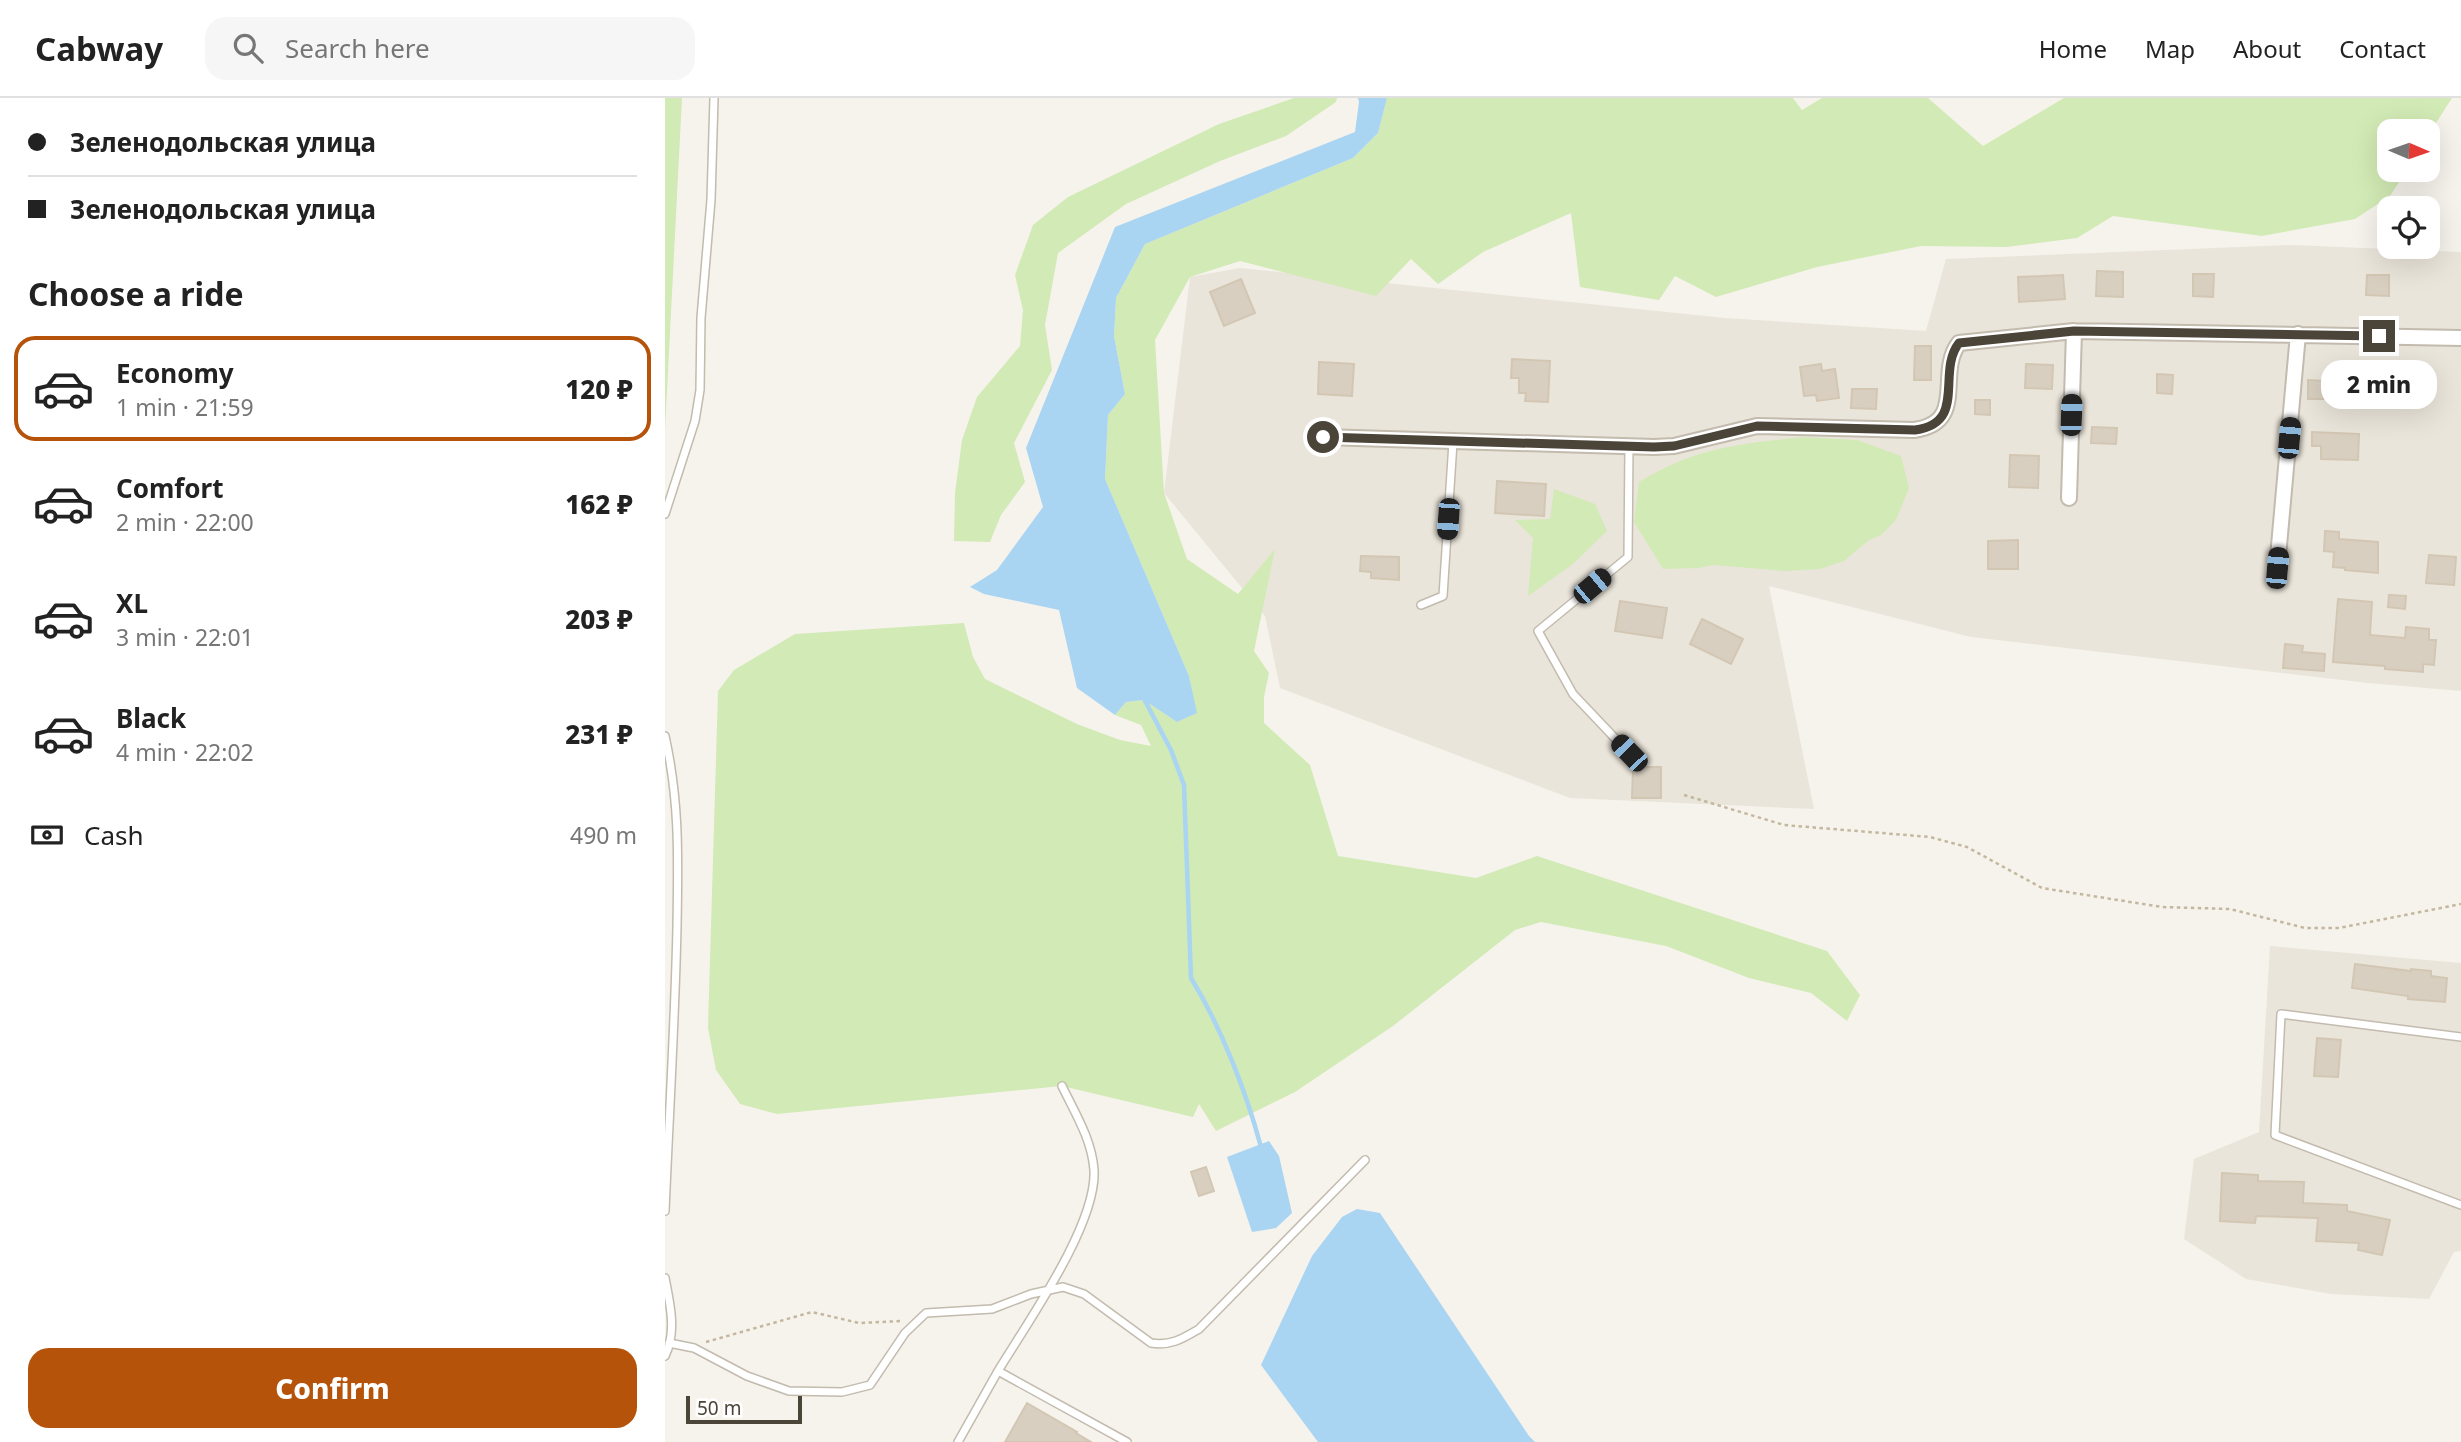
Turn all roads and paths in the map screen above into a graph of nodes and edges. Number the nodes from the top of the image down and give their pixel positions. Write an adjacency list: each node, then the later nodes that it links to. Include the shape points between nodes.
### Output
1 (714, 98): 9 (lane, via 700,390 695,421)
2 (2074, 331): 3 (street); 7 (street, via 1959,343 1951,352 1947,405 1940,420 1929,428 1757,426 1674,446); 8 (street)
3 (2298, 334): 4 (street); 10 (street)
4 (2461, 338)
5 (1323, 437): 6 (street)
6 (1453, 441): 7 (street); 11 (lane, via 1443,596)
7 (1629, 446): 13 (lane, via 1627,557 1538,631 1573,694)
8 (2069, 498)
9 (665, 514)
10 (2277, 568)
11 (1421, 606)
12 (665, 736): 20 (lane, via 678,824)
13 (1629, 753)
14 (1684, 795): 15 (path, via 1784,825 1930,837 1967,847 2042,888 2162,907 2230,909 2305,928 2339,928)
15 (2461, 904)
16 (2461, 1037): 19 (lane, via 2281,1014 2275,1135)
17 (1062, 1086): 22 (lane, via 1089,1142 1094,1172 1090,1203)
18 (1365, 1160): 22 (lane, via 1199,1329 1175,1343 1161,1345 1142,1338 1084,1294 1063,1287)
19 (2461, 1205)
20 (665, 1211)
21 (665, 1278): 24 (lane, via 672,1324)
22 (1048, 1289): 23 (lane, via 992,1309 926,1313); 27 (lane)
23 (916, 1321): 25 (path, via 859,1323 812,1312); 25 (lane, via 870,1385 842,1392 789,1391 747,1376)
24 (669, 1343): 25 (lane); 26 (lane)
25 (694, 1348)
26 (665, 1356)
27 (998, 1371): 28 (lane); 29 (lane)
28 (958, 1442)
29 (1127, 1442)

